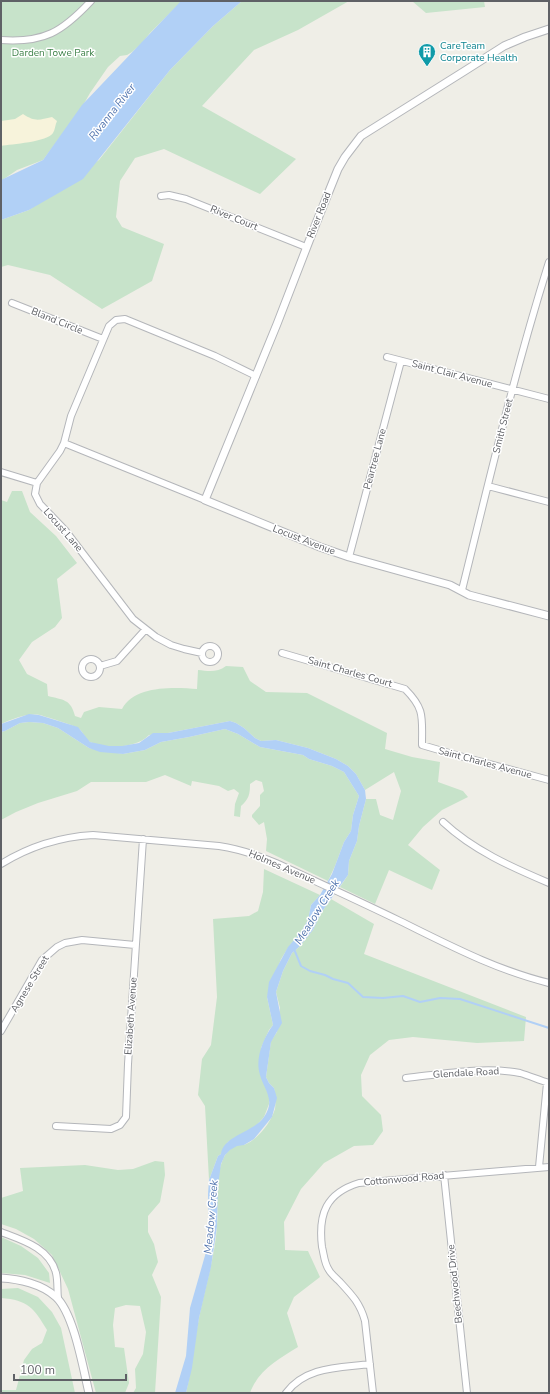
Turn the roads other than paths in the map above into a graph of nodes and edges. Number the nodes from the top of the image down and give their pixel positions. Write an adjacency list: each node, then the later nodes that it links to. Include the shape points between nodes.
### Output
1 (91, 1): 3 (street, via 67,25 48,35 27,40)
2 (549, 29): 5 (street, River Road, via 504,46 361,136 338,169)
3 (1, 40)
4 (161, 196): 5 (street, River Court, via 186,199)
5 (306, 247): 11 (street, River Road)
6 (549, 262): 12 (street, Smith Street)
7 (12, 303): 8 (street, Bland Circle)
8 (103, 339): 11 (street, via 109,326 116,320 125,319); 14 (street, via 71,416)
9 (387, 357): 10 (street, Saint Clair Avenue)
10 (401, 361): 12 (street, Saint Clair Avenue); 20 (street, Peartree Lane)
11 (256, 376): 18 (street, River Road)
12 (513, 390): 13 (street, Saint Clair Avenue); 17 (street, Smith Street)
13 (549, 399)
14 (64, 443): 16 (street); 18 (street, Locust Avenue)
15 (1, 472): 16 (street)
16 (37, 483): 23 (street, Locust Lane, via 35,494 40,504 90,561 128,613)
17 (488, 486): 19 (street); 21 (street, Smith Street)
18 (205, 500): 20 (street, Locust Avenue)
19 (549, 502)
20 (350, 557): 21 (street, Locust Avenue)
21 (462, 590): 22 (street, Locust Avenue, via 469,595)
22 (549, 616)
23 (145, 630): 24 (street, Locust Lane, via 171,645); 26 (street, via 117,661)
24 (202, 653)
25 (282, 653): 27 (street, Saint Charles Court, via 405,689 420,708)
26 (100, 666)
27 (422, 745): 28 (street, Saint Charles Avenue)
28 (549, 780)
29 (444, 822): 32 (street, via 482,851)
30 (143, 839): 31 (street, Holmes Avenue, via 93,835 62,838 29,849); 33 (street, Elizabeth Avenue); 34 (street, Holmes Avenue, via 219,846 252,853 457,949 496,966)
31 (1, 864)
32 (549, 883)
33 (135, 944): 35 (street, Agnese Street, via 82,940 56,947 42,960); 38 (street, Elizabeth Avenue, via 126,1117 120,1125 111,1129)
34 (549, 983)
35 (1, 1031)
36 (406, 1078): 37 (street, Glendale Road, via 459,1072 504,1071 534,1077)
37 (548, 1083): 40 (street)
38 (56, 1126)
39 (549, 1166): 40 (street, Cottonwood Road)
40 (539, 1167): 41 (street, Cottonwood Road)
41 (444, 1175): 45 (street, Cottonwood Road, via 359,1183 337,1194 325,1210 321,1225 325,1261 329,1270 354,1296 359,1305 365,1321); 49 (street, Beechwood Drive)
42 (1, 1232): 44 (street, via 30,1244 46,1256 56,1271)
43 (1, 1278): 44 (street, via 30,1283)
44 (58, 1298): 46 (street, via 70,1322)
45 (370, 1364): 47 (street, via 317,1371 299,1380); 48 (street, Cottonwood Road)
46 (89, 1393)
47 (286, 1393)
48 (373, 1393)
49 (467, 1393)

